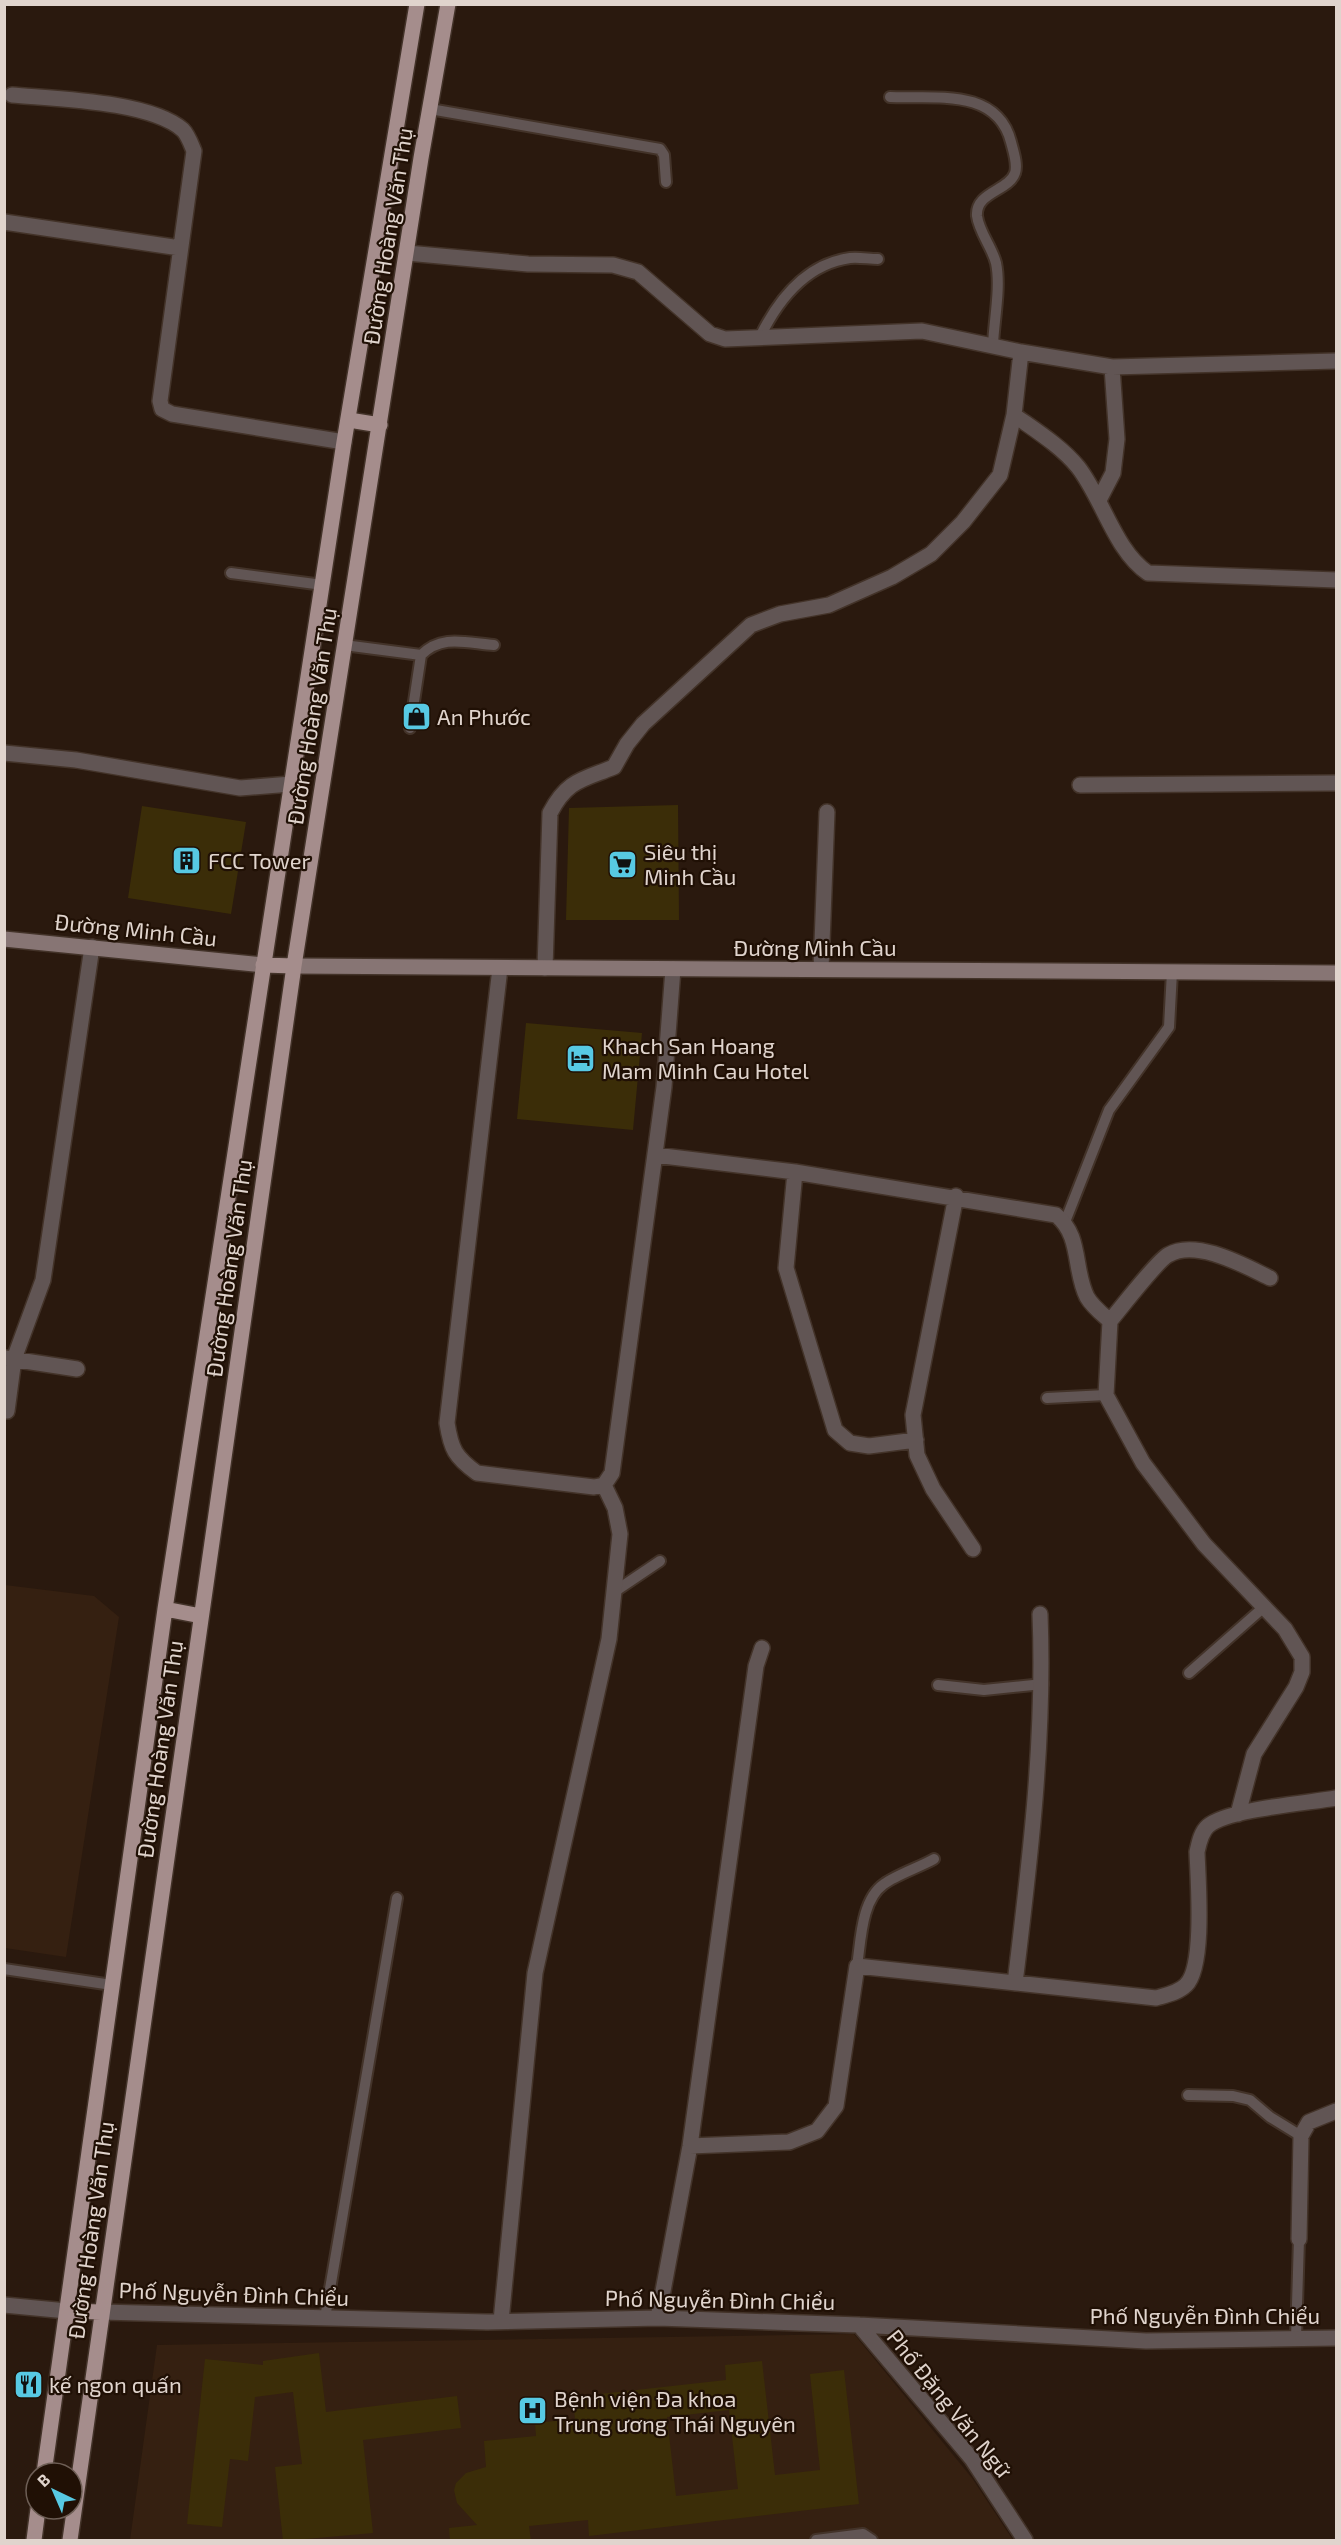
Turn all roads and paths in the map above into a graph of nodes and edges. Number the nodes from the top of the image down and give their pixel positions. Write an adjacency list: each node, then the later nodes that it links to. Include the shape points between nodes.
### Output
1 (417, 4): 17 (main road, Đường Hoàng Văn Thụ)
2 (448, 4): 5 (main road, Đường Hoàng Văn Thụ)
3 (12, 95): 8 (street, via 116,105 164,119 185,131 194,150)
4 (891, 97): 12 (lane, via 970,99 991,109 1008,131 1015,173 980,205 977,216 996,264)
5 (430, 109): 6 (lane, via 660,149); 9 (main road, Đường Hoàng Văn Thụ)
6 (666, 182)
7 (4, 222): 8 (street)
8 (180, 249): 19 (street, via 162,409 171,414)
9 (406, 253): 11 (street, via 528,264 613,265 638,272 710,334 725,339); 18 (main road, Đường Hoàng Văn Thụ)
10 (878, 259): 11 (lane, via 849,258 796,284 775,306)
11 (760, 337): 12 (street, via 922,331)
12 (993, 345): 13 (street)
13 (1021, 352): 15 (street); 16 (street)
14 (1336, 361): 15 (street)
15 (1112, 367): 20 (street, via 1117,439 1113,473)
16 (1014, 415): 20 (street, via 1077,466); 38 (street, via 1000,475 963,522 931,554 892,577 829,605 780,614 751,625 643,724 614,767 574,782 560,793 550,813)
17 (349, 420): 18 (main road); 19 (main road, Đường Hoàng Văn Thụ)
18 (380, 425): 24 (main road, Đường Hoàng Văn Thụ)
19 (344, 442): 23 (main road, Đường Hoàng Văn Thụ)
20 (1099, 500): 22 (street, via 1122,545 1137,566 1148,573)
21 (231, 573): 23 (lane)
22 (1336, 579)
23 (323, 585): 30 (main road, Đường Hoàng Văn Thụ)
24 (344, 645): 26 (lane); 36 (main road, Đường Hoàng Văn Thụ)
25 (494, 645): 26 (lane, via 441,641)
26 (421, 655): 27 (lane)
27 (410, 728)
28 (4, 753): 30 (street, via 76,760 240,788)
29 (1336, 783): 31 (street)
30 (291, 784): 35 (main road, Đường Hoàng Văn Thụ)
31 (1080, 785)
32 (827, 812): 40 (street)
33 (4, 939): 34 (street, Đường Minh Cầu)
34 (92, 947): 35 (street, Đường Minh Cầu); 49 (street, via 43,1280)
35 (263, 965): 36 (main road); 60 (main road, Đường Hoàng Văn Thụ)
36 (294, 966): 37 (street, Đường Minh Cầu); 62 (main road, Đường Hoàng Văn Thụ)
37 (500, 968): 38 (street, Đường Minh Cầu); 55 (street, via 447,1423 451,1447 477,1473)
38 (545, 968): 39 (street, Đường Minh Cầu)
39 (674, 969): 40 (street, Đường Minh Cầu); 43 (street)
40 (821, 969): 41 (street, Đường Minh Cầu)
41 (1172, 972): 42 (street, Đường Minh Cầu); 46 (lane, via 1169,1026 1109,1110)
42 (1336, 973)
43 (655, 1155): 44 (street); 55 (street, via 612,1473)
44 (795, 1172): 45 (street); 54 (street, via 786,1268 835,1430 850,1443 869,1446)
45 (956, 1196): 46 (street, via 1056,1215); 54 (street, via 913,1415)
46 (1065, 1222): 48 (street, via 1074,1240 1087,1297)
47 (1270, 1278): 48 (street, via 1218,1254 1188,1250 1168,1255)
48 (1110, 1322): 51 (street)
49 (9, 1359): 50 (street); 53 (street)
50 (76, 1369)
51 (1106, 1395): 52 (lane); 59 (street, via 1143,1462 1204,1544)
52 (1047, 1398)
53 (7, 1411)
54 (916, 1440): 56 (street, via 917,1455 933,1489)
55 (604, 1485): 58 (street, via 615,1508 620,1534)
56 (973, 1549)
57 (660, 1562): 58 (lane)
58 (614, 1592): 85 (street, via 609,1639 535,1973)
59 (1263, 1607): 64 (lane); 68 (street, via 1285,1629 1302,1657 1302,1672 1254,1754)
60 (165, 1609): 62 (main road); 74 (main road, Đường Hoàng Văn Thụ)
61 (1040, 1614): 65 (street)
62 (201, 1616): 82 (main road, Đường Hoàng Văn Thụ)
63 (762, 1648): 78 (street, via 756,1666)
64 (1189, 1673)
65 (1043, 1684): 66 (lane, via 984,1690); 73 (street, via 1037,1794)
66 (938, 1685)
67 (1336, 1798): 68 (street)
68 (1238, 1814): 73 (street, via 1208,1826 1200,1839 1198,1960 1187,1985 1156,1998)
69 (934, 1858): 71 (lane, via 877,1891 866,1912)
70 (397, 1898): 83 (lane)
71 (857, 1966): 73 (street); 78 (street, via 836,2106 817,2131 789,2142)
72 (4, 1970): 74 (lane)
73 (1015, 1983)
74 (112, 1985): 81 (main road, Đường Hoàng Văn Thụ)
75 (1188, 2095): 77 (lane, via 1250,2100)
76 (1336, 2111): 77 (street, via 1309,2122)
77 (1301, 2136): 79 (street)
78 (690, 2146): 84 (street)
79 (1299, 2239): 87 (lane)
80 (4, 2305): 81 (street)
81 (67, 2311): 82 (main road); 89 (main road, Đường Hoàng Văn Thụ)
82 (101, 2312): 83 (street, Phố Nguyễn Đình Chiểu); 92 (main road, Đường Hoàng Văn Thụ)
83 (325, 2318): 85 (street, Phố Nguyễn Đình Chiểu)
84 (658, 2318): 85 (street, Phố Nguyễn Đình Chiểu); 86 (street, Phố Nguyễn Đình Chiểu)
85 (501, 2321)
86 (859, 2325): 87 (street, Phố Nguyễn Đình Chiểu, via 1146,2341); 95 (street, Phố Đặng Văn Ngữ, via 972,2459)
87 (1296, 2338): 88 (street, Phố Nguyễn Đình Chiểu)
88 (1336, 2338)
89 (46, 2461)
90 (36, 2521): 91 (main road)
91 (34, 2541)
92 (70, 2541)
93 (816, 2541): 94 (lane, via 863,2534)
94 (872, 2541)
95 (1024, 2541)

